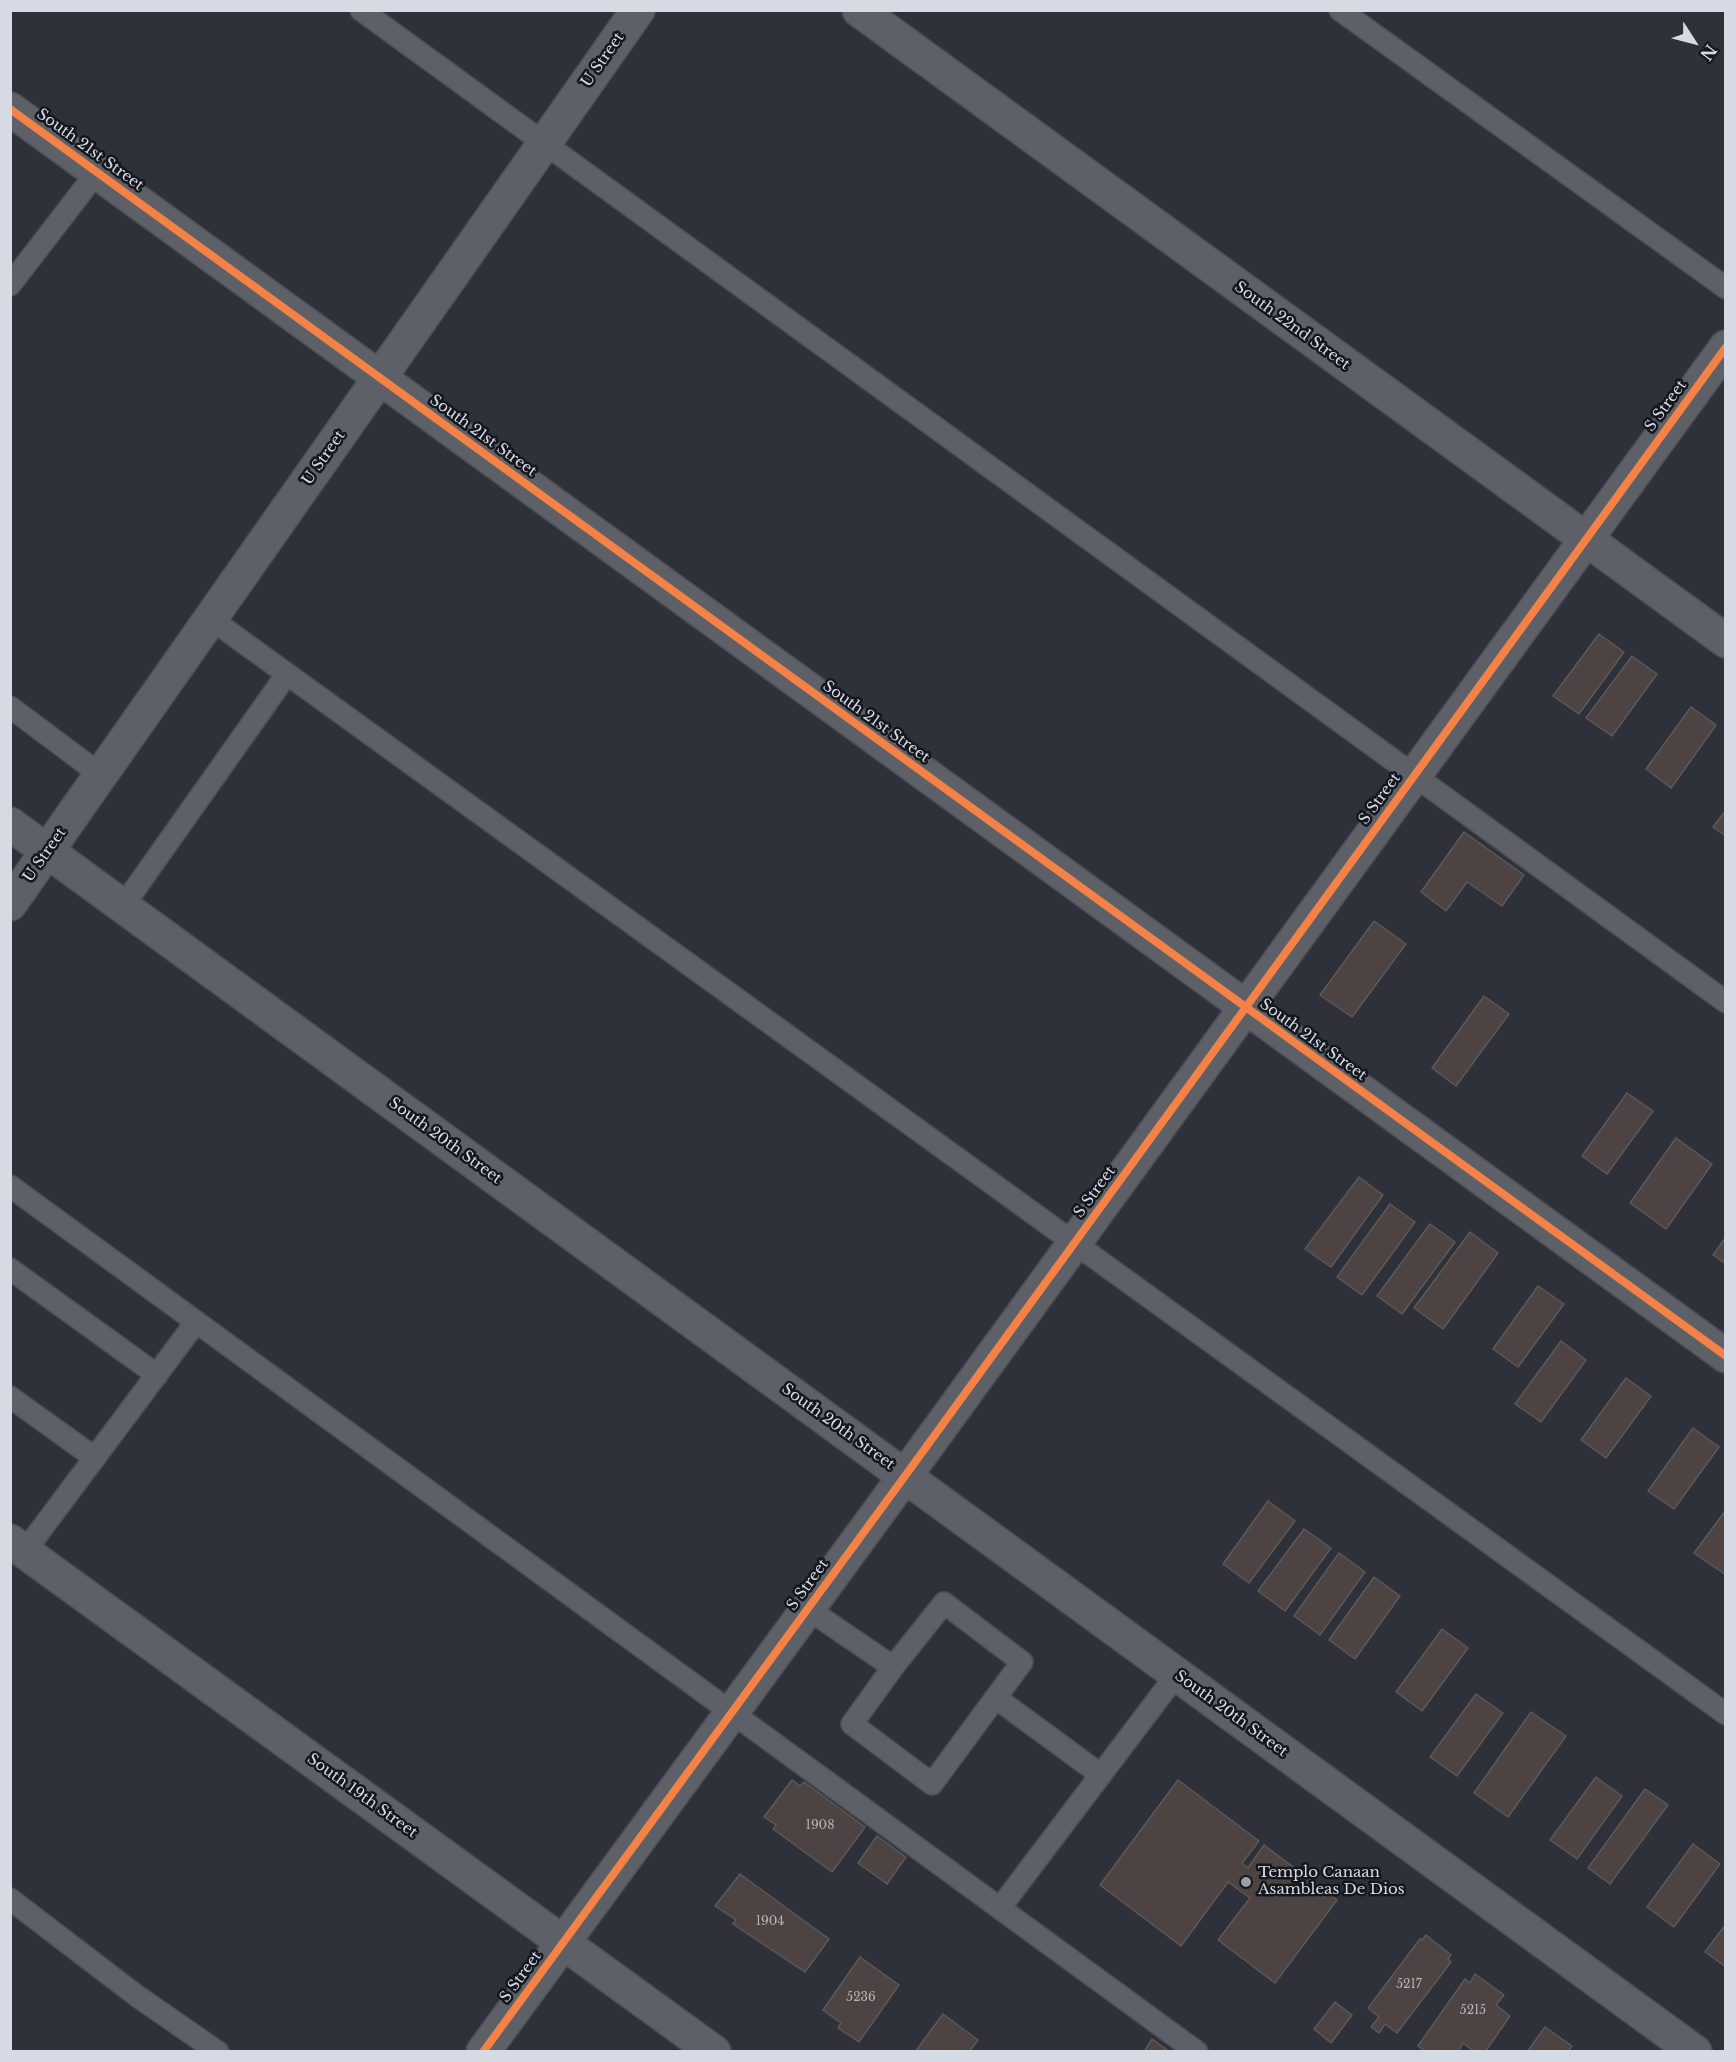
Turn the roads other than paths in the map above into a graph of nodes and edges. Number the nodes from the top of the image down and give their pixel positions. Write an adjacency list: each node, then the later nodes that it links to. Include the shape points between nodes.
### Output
1 (361, 10): 6 (lane)
2 (638, 10): 6 (street, U Street)
3 (860, 10): 12 (street, South 22nd Street)
4 (1340, 10): 9 (lane)
5 (10, 109): 7 (street, South 21st Street)
6 (545, 143): 11 (street, U Street); 18 (lane)
7 (97, 172): 8 (lane); 11 (street, South 21st Street)
8 (10, 285)
9 (1725, 288)
10 (1725, 347): 12 (street, S Street)
11 (380, 378): 13 (street, U Street); 24 (street, South 21st Street)
12 (1586, 539): 14 (street, South 22nd Street); 18 (street, S Street)
13 (211, 619): 15 (lane); 17 (street, U Street)
14 (1725, 641)
15 (287, 674): 22 (lane); 26 (lane)
16 (10, 707): 17 (lane)
17 (101, 775): 20 (street, U Street)
18 (1413, 777): 23 (lane); 24 (street, S Street)
19 (10, 824): 20 (street, South 20th Street)
20 (47, 851): 21 (street, U Street); 22 (street, South 20th Street)
21 (10, 904)
22 (123, 906): 33 (street, South 20th Street)
23 (1725, 1002)
24 (1245, 1008): 26 (street, S Street); 29 (street, South 21st Street)
25 (10, 1186): 28 (lane)
26 (1074, 1243): 33 (street, S Street); 40 (lane)
27 (10, 1269): 30 (lane)
28 (196, 1322): 30 (lane); 39 (lane)
29 (1725, 1356)
30 (157, 1375): 32 (lane)
31 (10, 1397): 32 (lane)
32 (95, 1458): 34 (lane)
33 (905, 1476): 35 (street, S Street); 37 (street, South 20th Street)
34 (18, 1546): 44 (street, South 19th Street)
35 (808, 1609): 36 (lane); 39 (street, S Street)
36 (893, 1667): 38 (lane, via 944,1603 1022,1662); 38 (lane, via 852,1724 932,1784)
37 (1177, 1674): 41 (lane); 49 (street, South 20th Street)
38 (996, 1698): 41 (lane)
39 (731, 1713): 43 (lane); 44 (street, S Street)
40 (1725, 1714)
41 (1101, 1775): 43 (lane)
42 (10, 1899): 45 (lane)
43 (1000, 1908): 48 (lane)
44 (563, 1942): 46 (street, S Street); 47 (street, South 19th Street)
45 (218, 2052)
46 (483, 2052)
47 (714, 2052)
48 (1197, 2052)
49 (1695, 2052)

